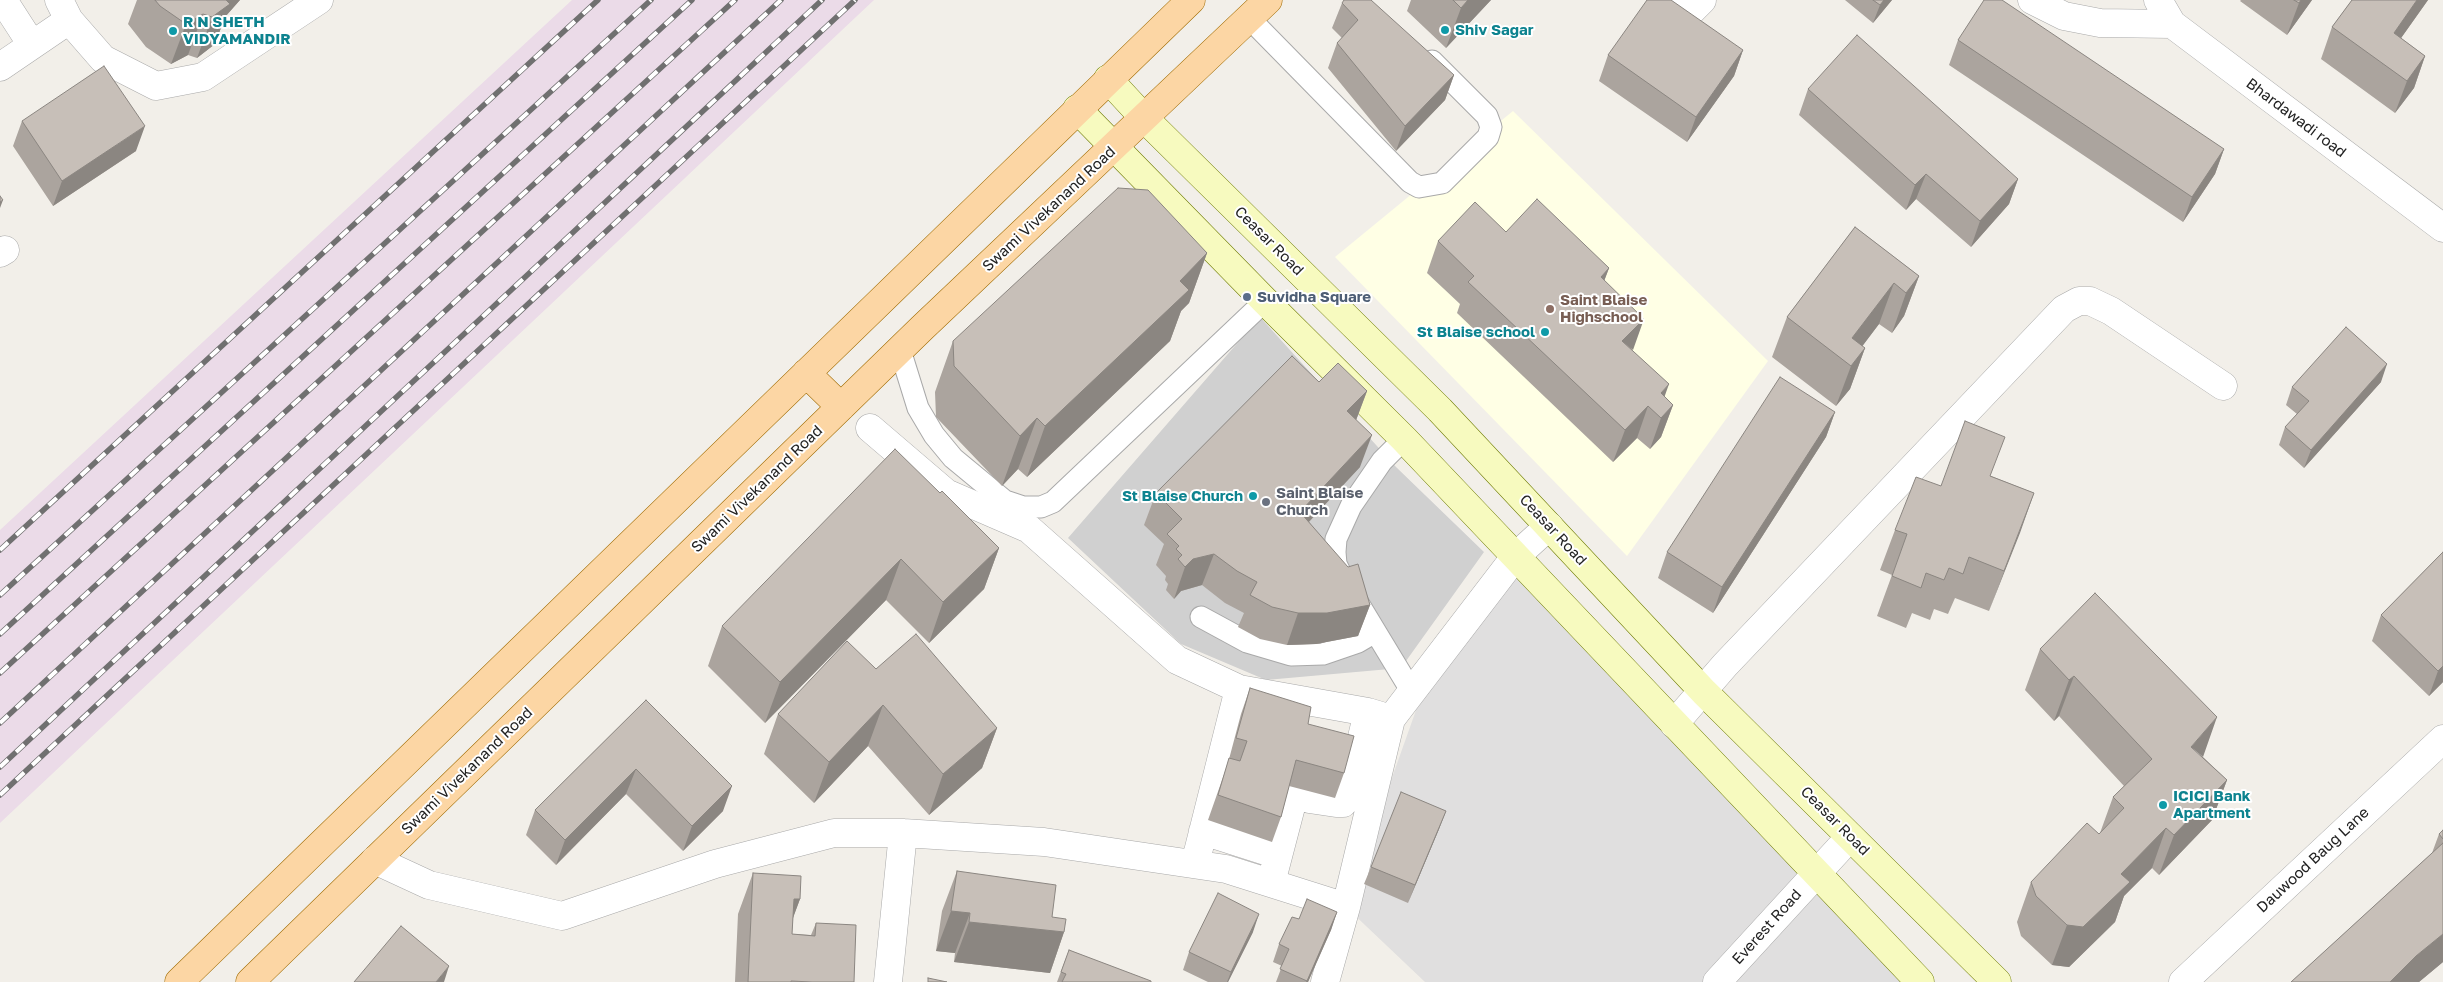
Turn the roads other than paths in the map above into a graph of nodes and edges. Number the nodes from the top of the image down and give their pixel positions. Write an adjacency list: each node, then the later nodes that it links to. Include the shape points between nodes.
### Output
1 (319, 0): 8 (street, via 203,77 156,86 103,59)
2 (1192, 0): 15 (main road)
3 (1702, 0): 6 (street, via 1690,12)
4 (2032, 0): 10 (street, via 2064,16 2100,23)
5 (2158, 0): 10 (street, Bhardawadi road)
6 (1671, 5): 11 (street, via 1675,19)
7 (1259, 9): 13 (lane, via 1410,182 1419,187 1442,182 1488,136 1491,127 1487,116); 17 (main road, Swami Vivekanand Road)
8 (64, 10): 12 (street)
9 (5, 14): 12 (street)
10 (2172, 24): 19 (street, Bhardawadi road)
11 (1694, 34)
12 (32, 45): 14 (street)
13 (1419, 48)
14 (0, 66)
15 (1108, 79): 16 (main road); 17 (main road, Ceasar Road)
16 (1077, 109): 18 (main road); 22 (main road)
17 (1145, 119): 18 (main road, Swami Vivekanand Road); 27 (main road, Ceasar Road, via 1440,410)
18 (1114, 148): 20 (main road); 21 (main road, Swami Vivekanand Road)
19 (2443, 228)
20 (1265, 301): 21 (lane, via 1053,502 1041,507 1023,507 1005,501 953,458 918,408); 26 (main road)
21 (900, 350): 24 (main road, Swami Vivekanand Road)
22 (806, 373): 24 (main road); 46 (main road)
23 (2223, 386): 33 (street, via 2111,311 2090,301 2079,301 2064,309 1725,665)
24 (841, 407): 41 (main road, Swami Vivekanand Road)
25 (870, 428): 31 (street, via 946,493 1028,529 1177,660)
26 (1404, 439): 28 (main road); 30 (lane, via 1382,461 1351,506 1336,539 1336,564)
27 (1549, 526): 28 (street); 33 (main road, Ceasar Road)
28 (1515, 557): 32 (street); 35 (main road)
29 (1201, 616): 30 (lane, via 1247,642 1290,655 1322,654 1358,642)
30 (1375, 632): 32 (lane)
31 (1239, 690): 34 (street); 37 (street)
32 (1412, 692): 34 (street)
33 (1704, 692): 35 (street); 39 (main road, Ceasar Road)
34 (1380, 716): 40 (street, via 1346,748 1348,796 1343,803 1301,799); 45 (street)
35 (1674, 724): 43 (main road)
36 (2443, 739): 53 (street, Dauwood Baug Lane)
37 (1203, 831): 40 (street); 42 (street)
38 (903, 833): 41 (street, via 834,833 715,864 562,916 429,885); 42 (street, via 1044,842); 48 (street)
39 (1850, 837): 43 (street, Everest Road); 52 (main road, Ceasar Road)
40 (1278, 855): 44 (street)
41 (375, 860): 47 (main road, Swami Vivekanand Road)
42 (1194, 864): 44 (street, via 1226,869)
43 (1817, 873): 50 (street, Everest Road); 51 (main road)
44 (1271, 883): 45 (street)
45 (1346, 907): 49 (street)
46 (179, 982)
47 (250, 982)
48 (888, 982)
49 (1324, 982)
50 (1717, 982)
51 (1920, 982)
52 (1997, 982)
53 (2183, 982)

